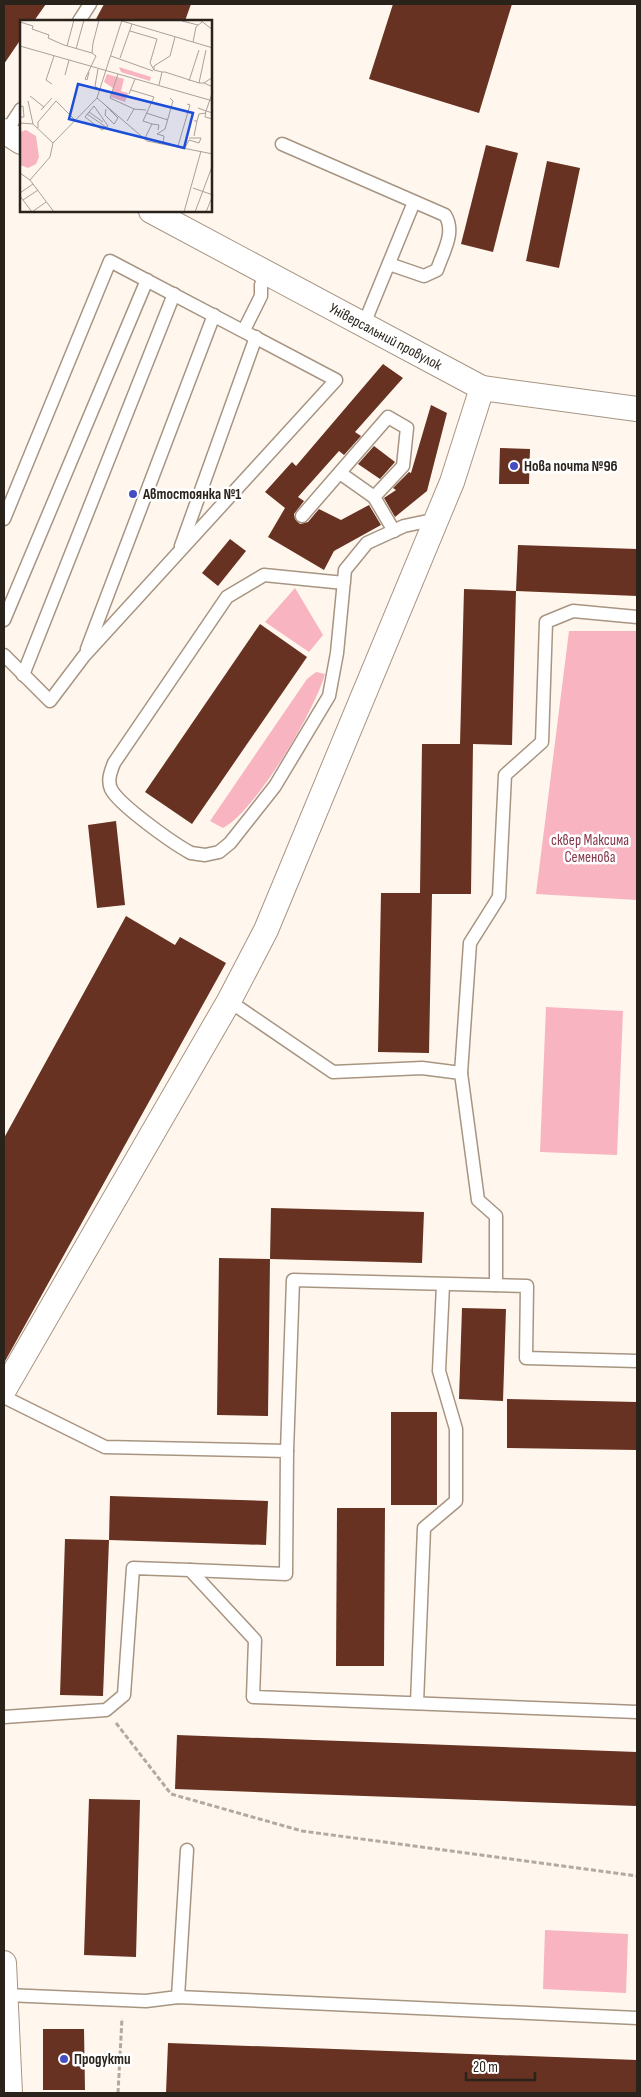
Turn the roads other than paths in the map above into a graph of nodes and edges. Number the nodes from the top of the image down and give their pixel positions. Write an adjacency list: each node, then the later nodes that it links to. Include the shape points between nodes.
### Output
1 (90, 4): 2 (lane)
2 (80, 20)
3 (20, 112): 4 (lane)
4 (10, 135)
5 (282, 144): 6 (lane)
6 (414, 202): 8 (lane); 8 (lane, via 445,215 450,223 437,270 424,276)
7 (153, 212): 9 (street, Універсальний провулок)
8 (389, 264): 13 (lane)
9 (266, 272): 13 (street, Універсальний провулок); 14 (lane, via 261,296)
10 (147, 280): 11 (lane); 21 (lane, via 110,261); 27 (lane)
11 (174, 294): 12 (lane); 30 (lane)
12 (214, 315): 14 (lane); 29 (lane)
13 (364, 324): 16 (street, Універсальний провулок)
14 (244, 330): 15 (lane)
15 (256, 337): 24 (lane); 24 (lane, via 336,380)
16 (482, 388): 17 (street, Універсальний провулок); 22 (street, via 452,482)
17 (637, 408)
18 (340, 473): 19 (lane); 19 (lane, via 388,417 407,428 403,466); 20 (lane)
19 (374, 497): 23 (lane)
20 (302, 516)
21 (4, 519)
22 (436, 520): 23 (lane); 31 (street, via 266,930)
23 (394, 530): 25 (lane, via 367,542 345,570)
24 (179, 552): 29 (lane)
25 (344, 583): 25 (lane, via 329,696 274,786 230,844 219,852 191,853 120,800 111,788 109,776 114,763 227,597 264,575)
26 (637, 617): 32 (lane, via 573,611 546,622 542,742 505,775 499,897 470,943)
27 (4, 620)
28 (4, 655): 30 (lane)
29 (84, 656): 30 (lane, via 50,701)
30 (24, 675)
31 (229, 1001): 32 (lane, via 333,1072 422,1068); 36 (street)
32 (461, 1073): 34 (lane, via 478,1200 496,1216)
33 (443, 1284): 34 (lane); 38 (lane, via 293,1280); 40 (lane, via 439,1371 456,1429 456,1501 424,1528)
34 (496, 1286): 35 (lane, via 527,1286 526,1358)
35 (637, 1361)
36 (4, 1390)
37 (4, 1398): 38 (lane, via 105,1447)
38 (287, 1451): 39 (lane, via 286,1574)
39 (190, 1570): 40 (lane, via 255,1640 253,1698); 42 (lane, via 133,1568 124,1695 106,1710)
40 (417, 1703): 41 (lane)
41 (637, 1712)
42 (4, 1717)
43 (187, 1850): 46 (lane)
44 (4, 1963): 45 (street)
45 (6, 1995): 46 (lane, via 146,2001); 48 (street)
46 (178, 1997): 47 (lane)
47 (637, 2018)
48 (10, 2093)

